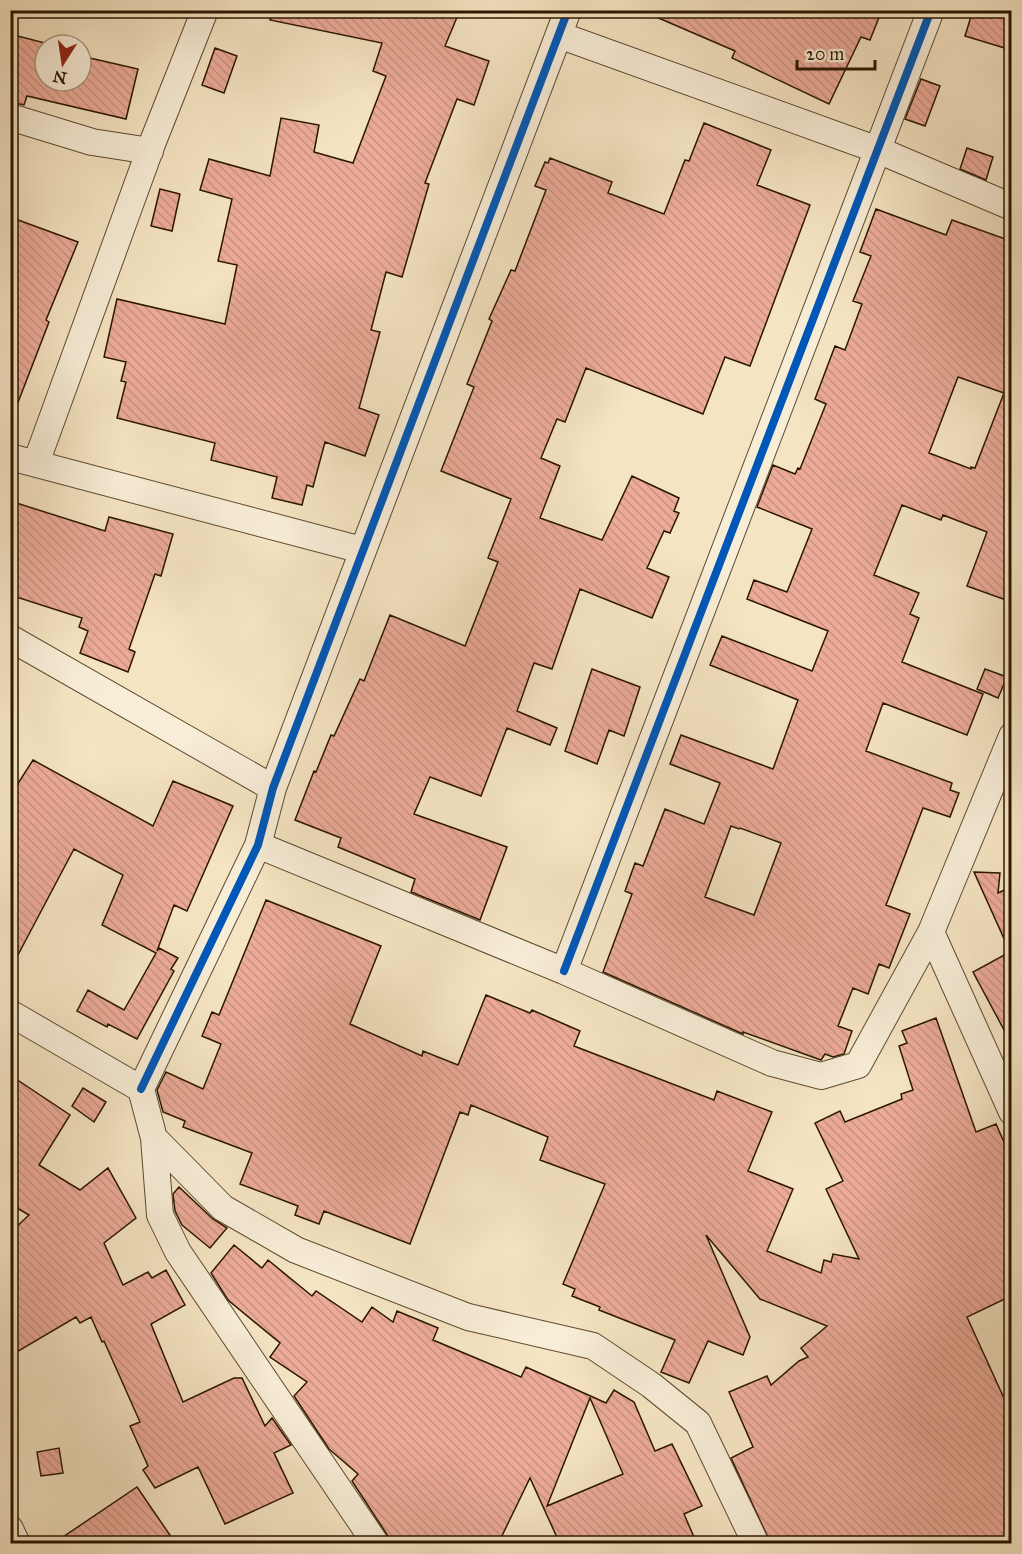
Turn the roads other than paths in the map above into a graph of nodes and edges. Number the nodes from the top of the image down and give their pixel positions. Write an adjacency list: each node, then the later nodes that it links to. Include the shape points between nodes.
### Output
1 (204, 10): 7 (street)
2 (568, 10): 4 (street)
3 (931, 10): 6 (street)
4 (559, 34): 6 (street); 11 (street)
5 (10, 117): 7 (street, via 93,142)
6 (878, 150): 8 (street); 17 (street)
7 (150, 151): 10 (street)
8 (1011, 207)
9 (10, 457): 10 (street)
10 (36, 463): 11 (street)
11 (363, 550): 14 (street)
12 (10, 638): 14 (street)
13 (1011, 736): 16 (street)
14 (273, 788): 15 (street)
15 (258, 845): 17 (street); 19 (street)
16 (931, 932): 17 (street, via 858,1065 822,1076 772,1063); 20 (street)
17 (564, 972)
18 (10, 1013): 19 (street)
19 (141, 1089): 21 (street)
20 (1011, 1112)
21 (154, 1138): 24 (street, via 160,1215 178,1252); 25 (street, via 223,1208 296,1250 468,1317 593,1346 651,1385 698,1423)
22 (10, 1529): 23 (street)
23 (17, 1544)
24 (376, 1544)
25 (756, 1544)

